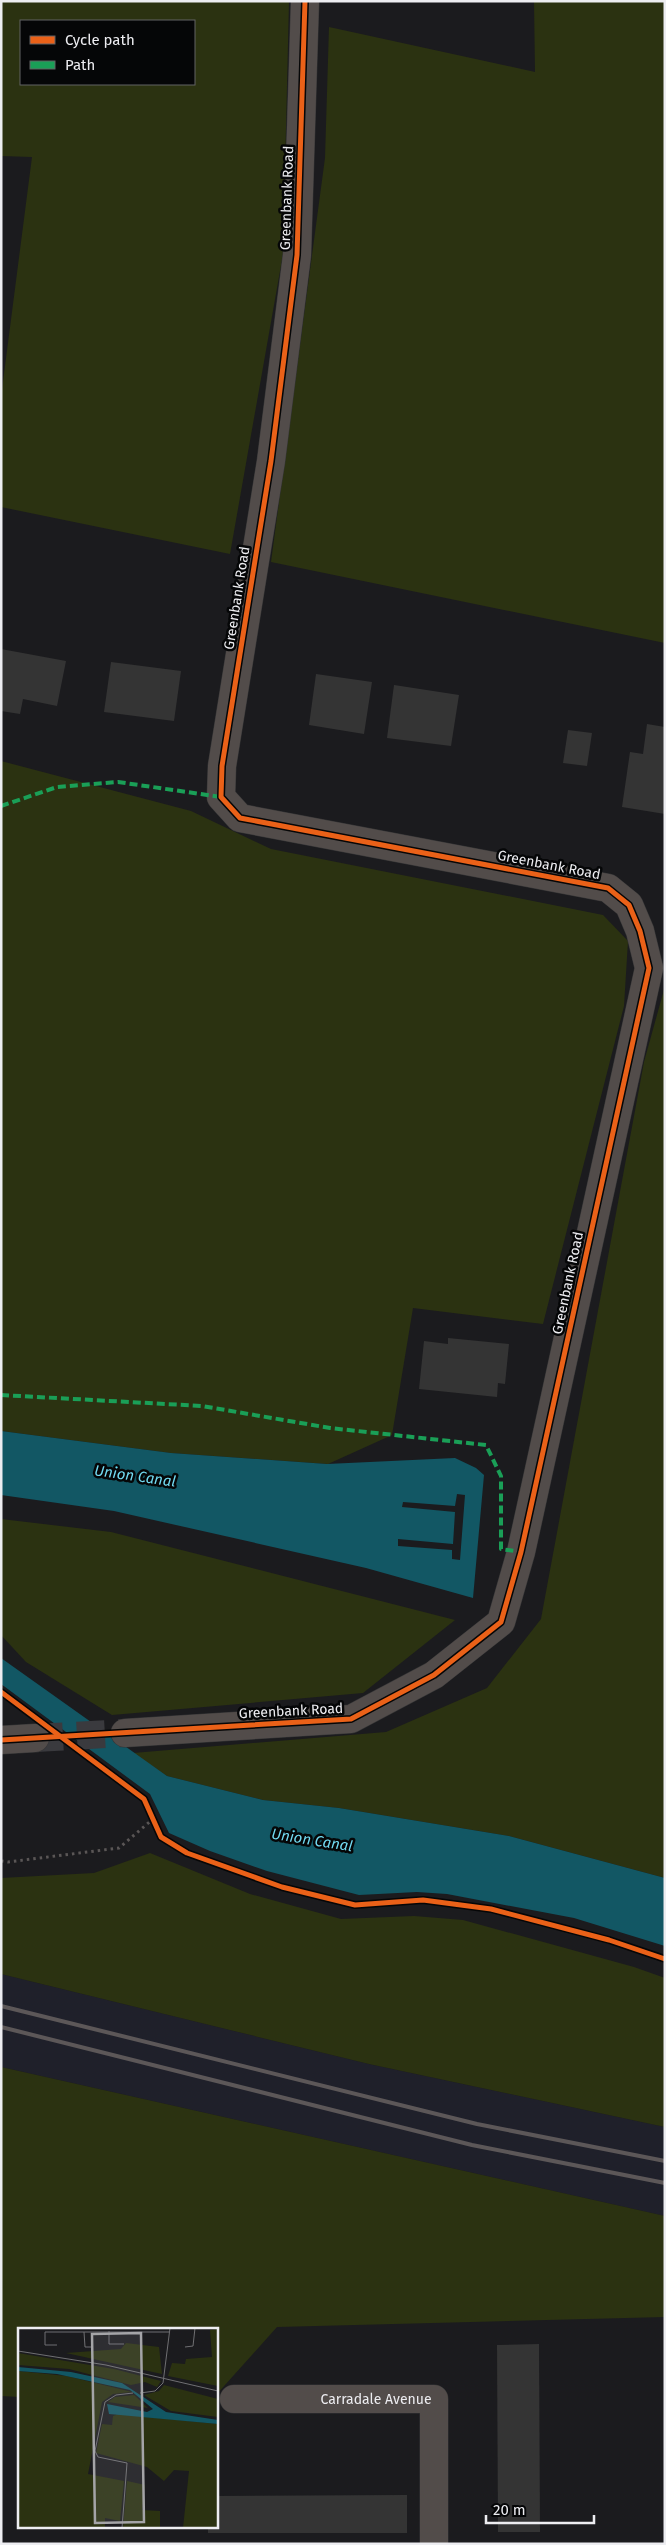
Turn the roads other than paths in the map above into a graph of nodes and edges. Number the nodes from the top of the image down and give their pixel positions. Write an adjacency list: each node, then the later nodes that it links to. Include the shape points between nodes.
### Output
1 (305, 1): 2 (street, Greenbank Road, via 297,255 271,460 222,766 221,798 240,818 608,888 629,905 640,931 649,968 521,1552 501,1622 434,1675 350,1719)
2 (125, 1733)
3 (35, 1738): 4 (street)
4 (1, 1740)
5 (234, 2399): 6 (street, Carradale Avenue, via 434,2399)
6 (434, 2544)

